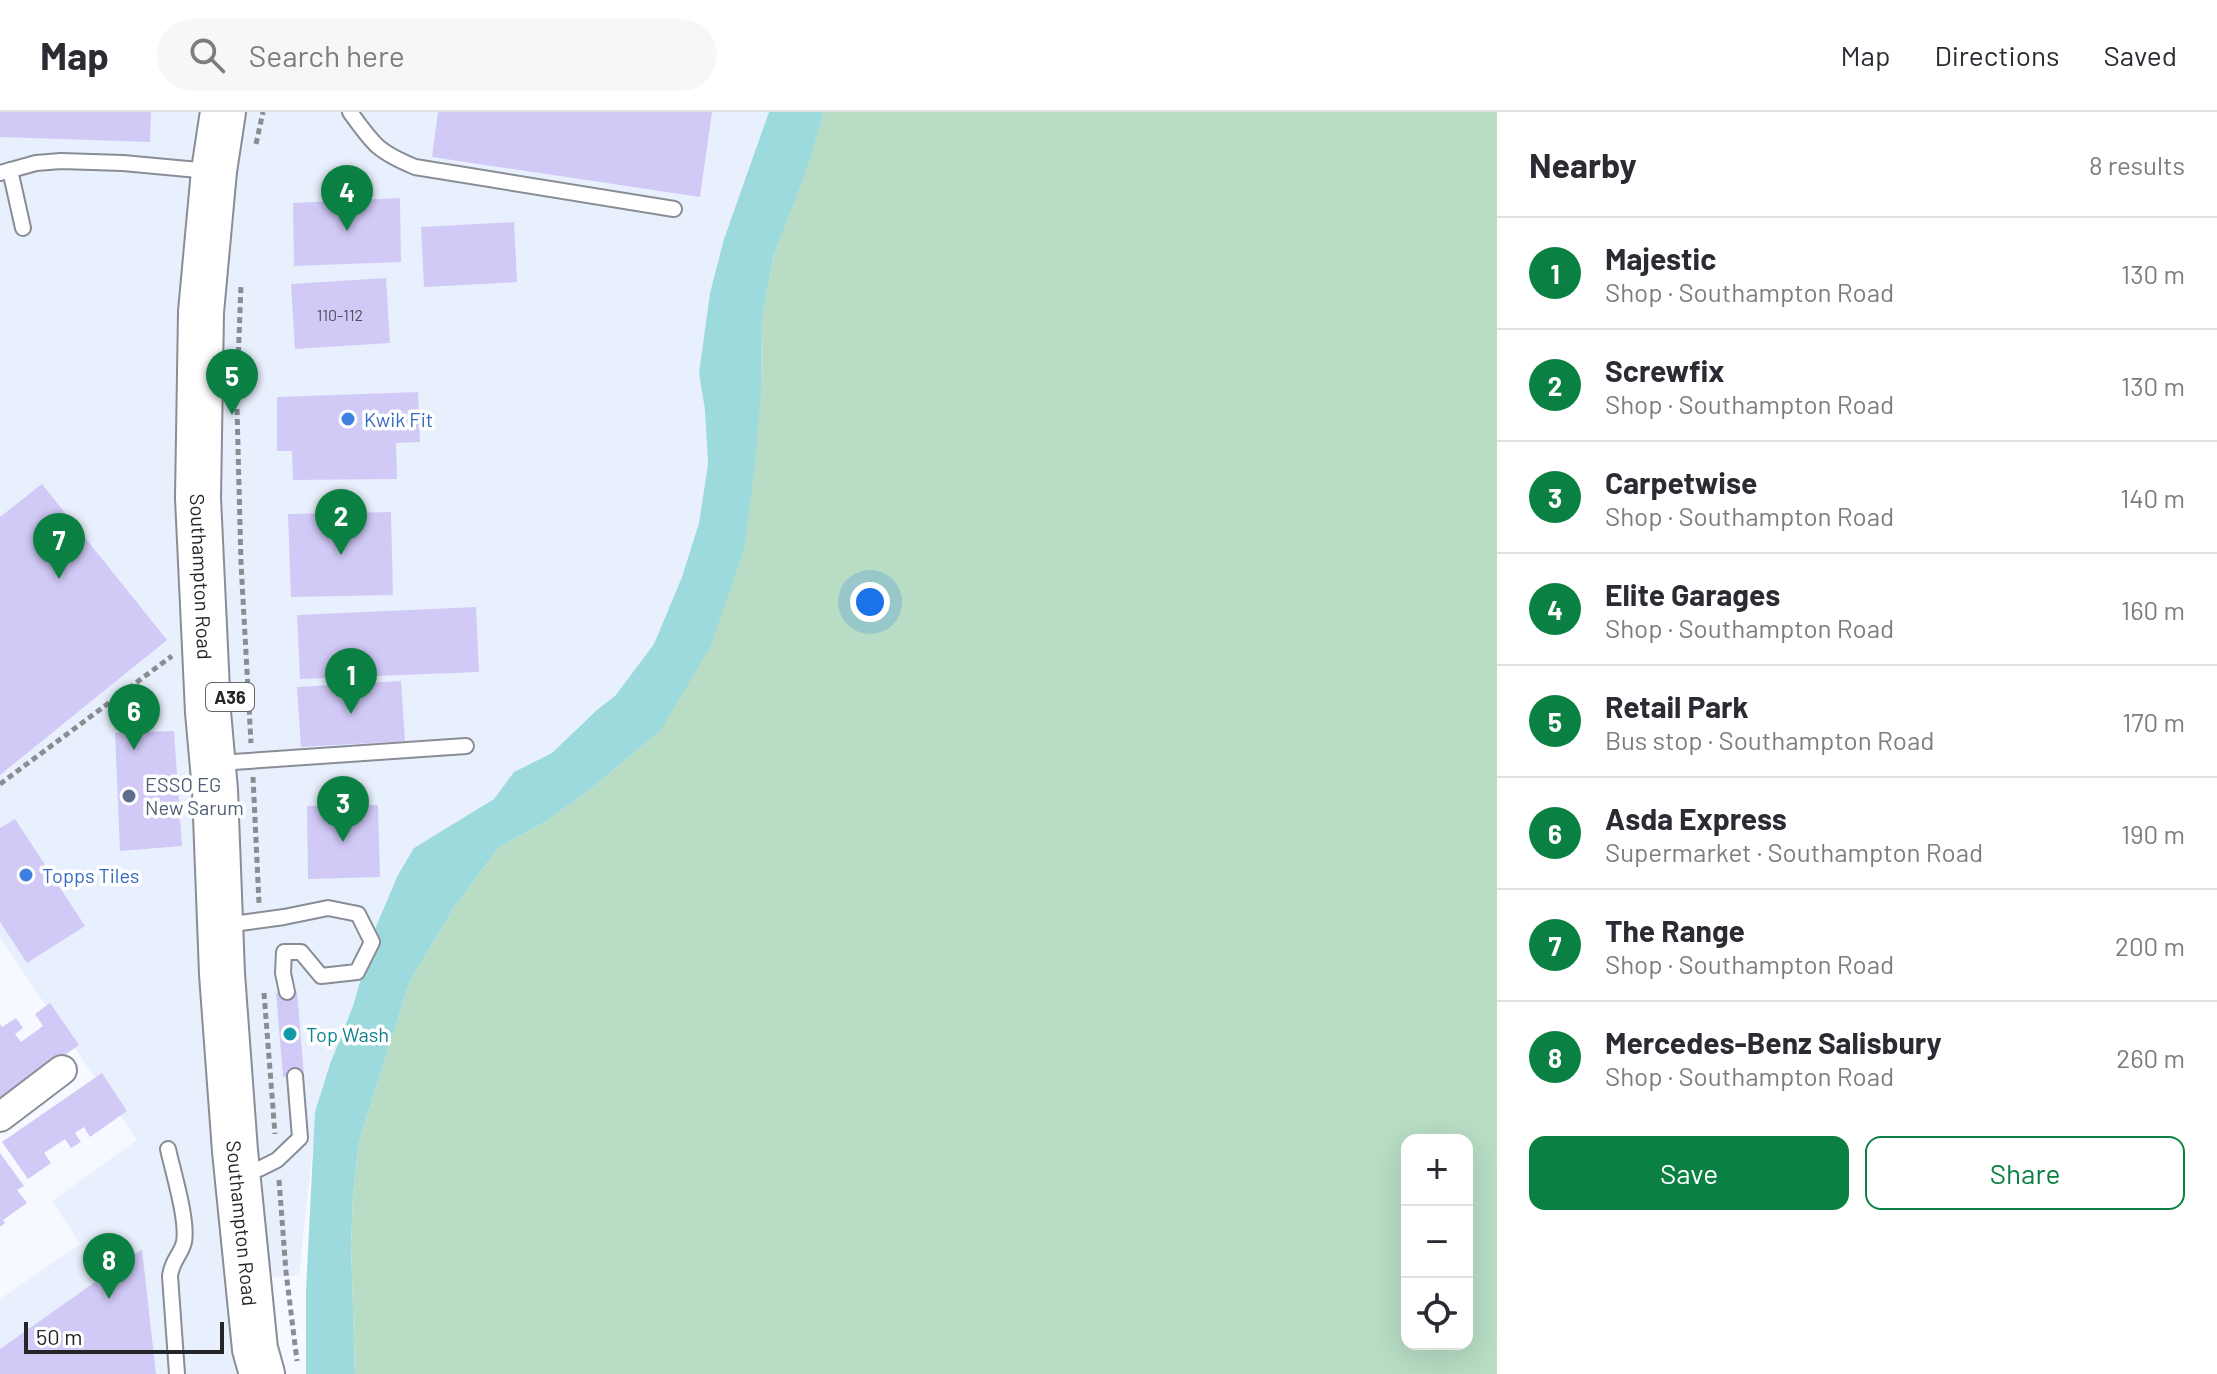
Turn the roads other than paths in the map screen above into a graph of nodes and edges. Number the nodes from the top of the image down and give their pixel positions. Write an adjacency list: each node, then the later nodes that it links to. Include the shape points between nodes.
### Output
1 (223, 112): 5 (highway, Southampton Road / A36)
2 (247, 112): 9 (highway, Southampton Road / A36, via 227,261 219,423)
3 (350, 112): 6 (lane, via 372,143 415,167)
4 (5, 171): 5 (lane, via 61,161); 7 (lane)
5 (214, 171): 18 (highway, Southampton Road / A36, via 200,324 198,498 233,1136)
6 (674, 209)
7 (23, 228)
8 (466, 746): 9 (lane)
9 (233, 762): 10 (highway, Southampton Road / A36)
10 (240, 923): 11 (lane, via 328,908 358,914 372,942 357,972 321,976 301,952 284,952); 16 (highway, Southampton Road / A36)
11 (287, 992)
12 (62, 1070): 14 (street)
13 (295, 1076): 16 (lane, via 300,1138)
14 (0, 1117)
15 (168, 1149): 17 (lane, via 184,1226 184,1241 170,1276)
16 (259, 1169): 19 (highway, Southampton Road / A36)
17 (177, 1374)
18 (262, 1374)
19 (277, 1374)

